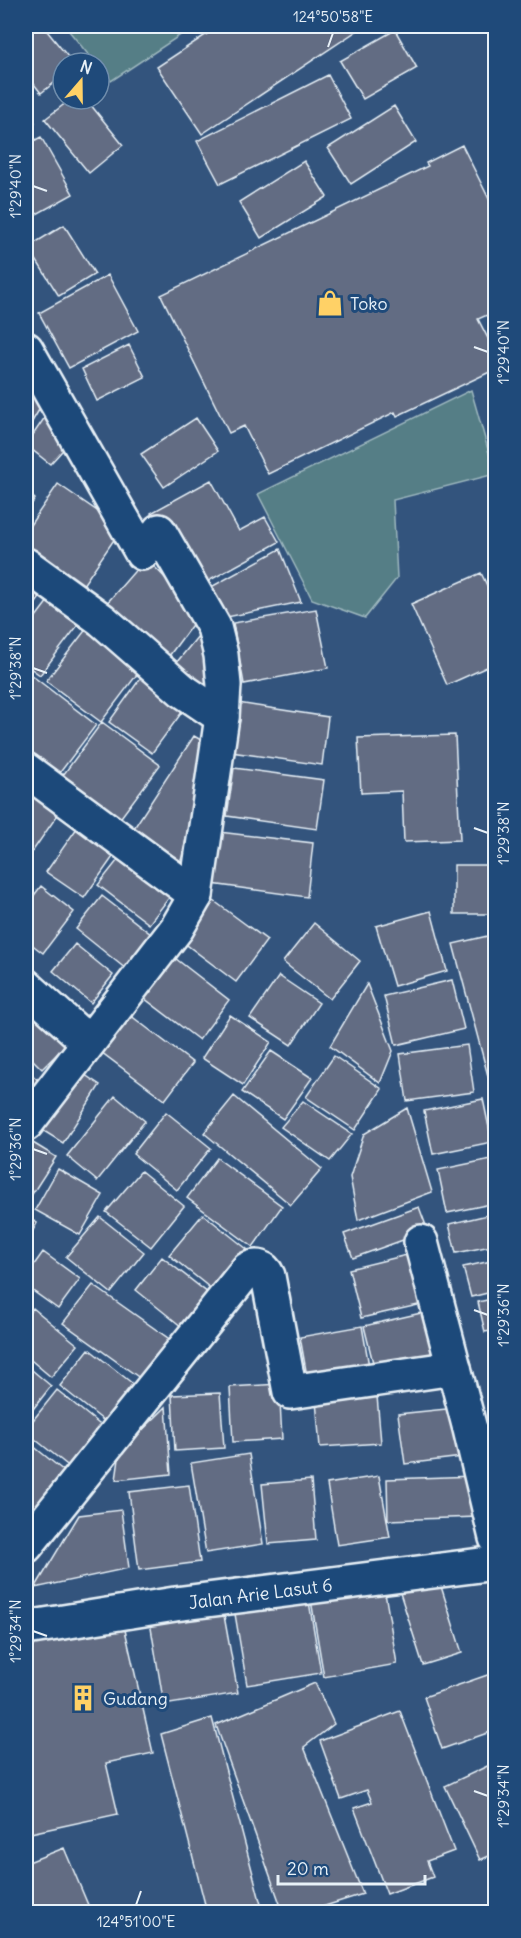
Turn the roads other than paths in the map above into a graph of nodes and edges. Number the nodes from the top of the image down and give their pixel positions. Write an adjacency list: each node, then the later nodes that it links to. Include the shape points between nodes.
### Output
1 (26, 349): 3 (street, via 150,542 214,627 224,685)
2 (26, 565): 3 (street, via 102,620 182,690)
3 (222, 717): 5 (street)
4 (26, 770): 5 (street)
5 (196, 895): 7 (street, via 177,928)
6 (26, 986): 7 (street)
7 (88, 1042): 8 (street)
8 (26, 1124)
9 (421, 1242): 10 (street)
10 (454, 1368): 11 (street); 12 (street, via 290,1392 268,1276 261,1267 254,1266)
11 (495, 1539)
12 (26, 1546)
13 (495, 1563): 14 (street, Jalan Arie Lasut 6, via 175,1604)
14 (26, 1628)

